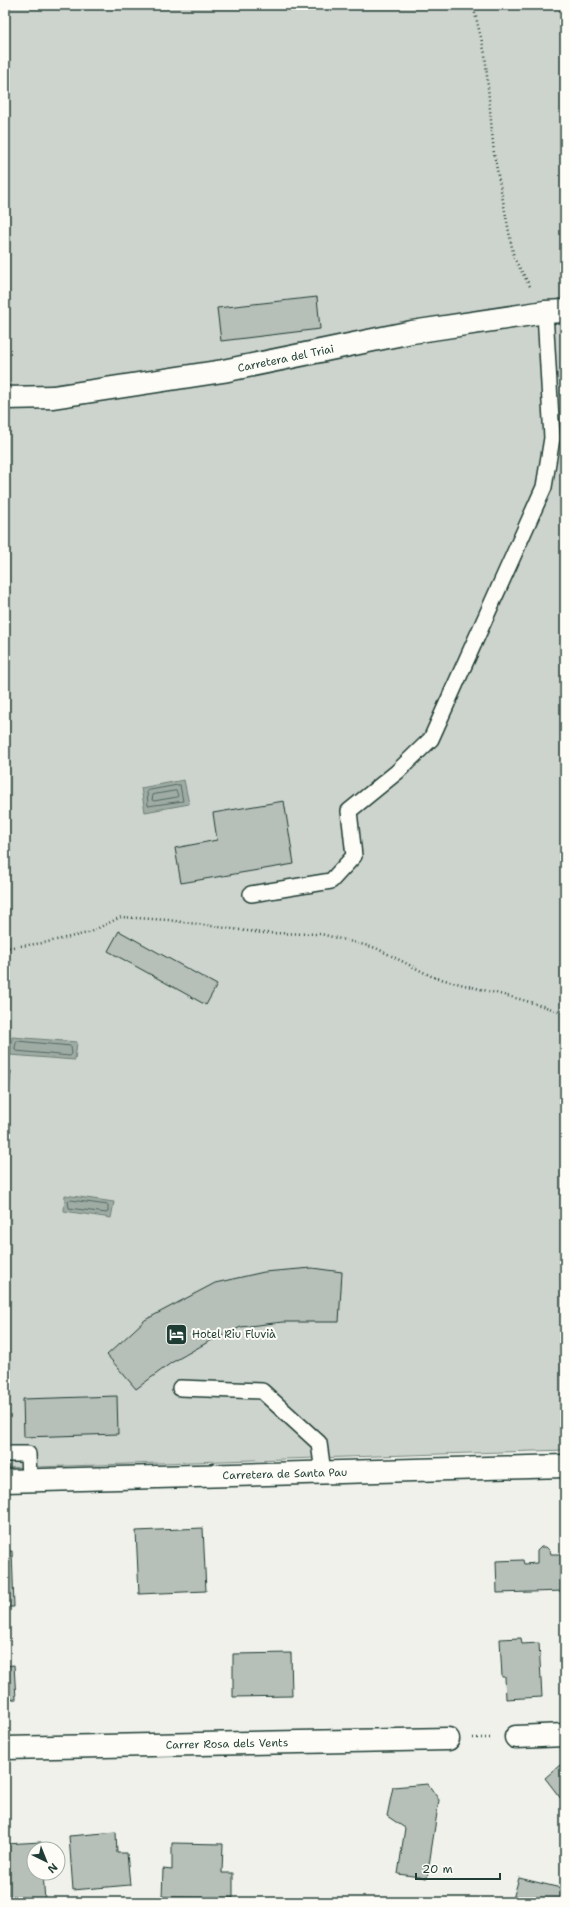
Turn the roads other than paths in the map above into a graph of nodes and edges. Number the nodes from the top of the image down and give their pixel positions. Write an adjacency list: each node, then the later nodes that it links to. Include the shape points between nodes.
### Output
1 (555, 311): 2 (street, Carretera del Triai, via 412,332 223,370 53,397); 3 (lane, via 552,438 544,487 431,739 397,772 349,811 354,856 331,881)
2 (5, 398)
3 (251, 894)
4 (180, 1388): 7 (lane, via 262,1391 319,1443)
5 (5, 1454): 8 (lane, via 28,1454)
6 (565, 1466): 7 (street, Carretera de Santa Pau)
7 (323, 1472): 8 (street, Carretera de Santa Pau)
8 (29, 1480): 9 (street, Carretera de Santa Pau)
9 (5, 1481)
10 (565, 1735): 11 (street)
11 (516, 1737)
12 (448, 1739): 13 (street, Carrer Rosa dels Vents)
13 (5, 1748)

